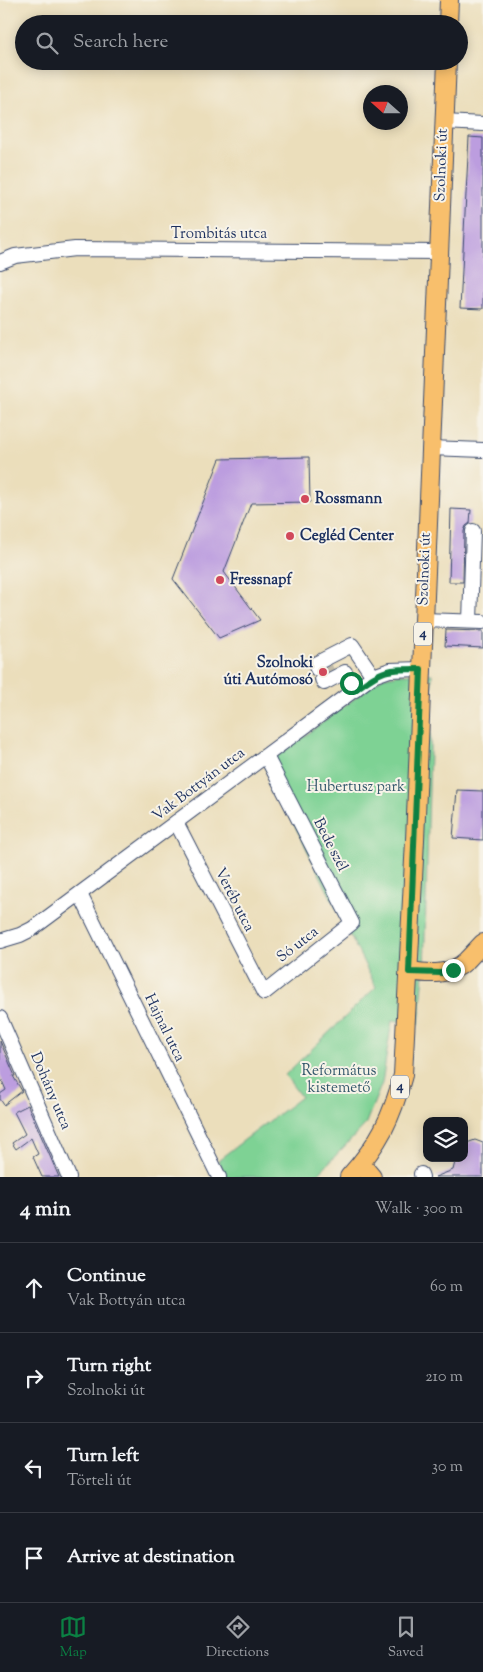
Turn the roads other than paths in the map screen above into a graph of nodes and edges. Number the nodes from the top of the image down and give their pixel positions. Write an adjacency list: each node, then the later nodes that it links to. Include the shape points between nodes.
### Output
1 (449, 0): 2 (main road)
2 (448, 15)
3 (447, 70): 4 (main road, Szolnoki út / 4)
4 (444, 122): 5 (street); 6 (main road, Szolnoki út / 4)
5 (483, 124)
6 (439, 252): 7 (street, Trombitás utca, via 75,249 15,256); 8 (main road, Szolnoki út / 4)
7 (0, 262)
8 (430, 448): 9 (street); 11 (main road, Szolnoki út / 4)
9 (483, 450)
10 (473, 531): 12 (street)
11 (423, 620): 12 (street); 13 (main road, Szolnoki út / 4)
12 (477, 622)
13 (421, 669): 14 (street, Vak Bottyán utca, via 390,670); 22 (main road, Szolnoki út / 4)
14 (373, 676): 15 (street, Vak Bottyán utca); 15 (street, via 352,646 327,670 345,672)
15 (355, 690): 16 (street, Vak Bottyán utca)
16 (266, 756): 17 (street, Vak Bottyán utca); 19 (street, Bede szél)
17 (176, 822): 18 (street, Vak Bottyán utca); 23 (street, Veréb utca)
18 (80, 894): 20 (street, Vak Bottyán utca, via 32,928); 27 (street, Hajnal utca)
19 (352, 923): 23 (street, Só utca)
20 (0, 942)
21 (483, 943): 22 (main road, via 453,970)
22 (409, 972): 25 (main road, Szolnoki út / 4, via 403,1075 395,1105)
23 (264, 993)
24 (0, 1018): 26 (street, Dohány utca)
25 (367, 1170): 28 (main road, 4)
26 (69, 1177)
27 (219, 1177)
28 (349, 1177)

